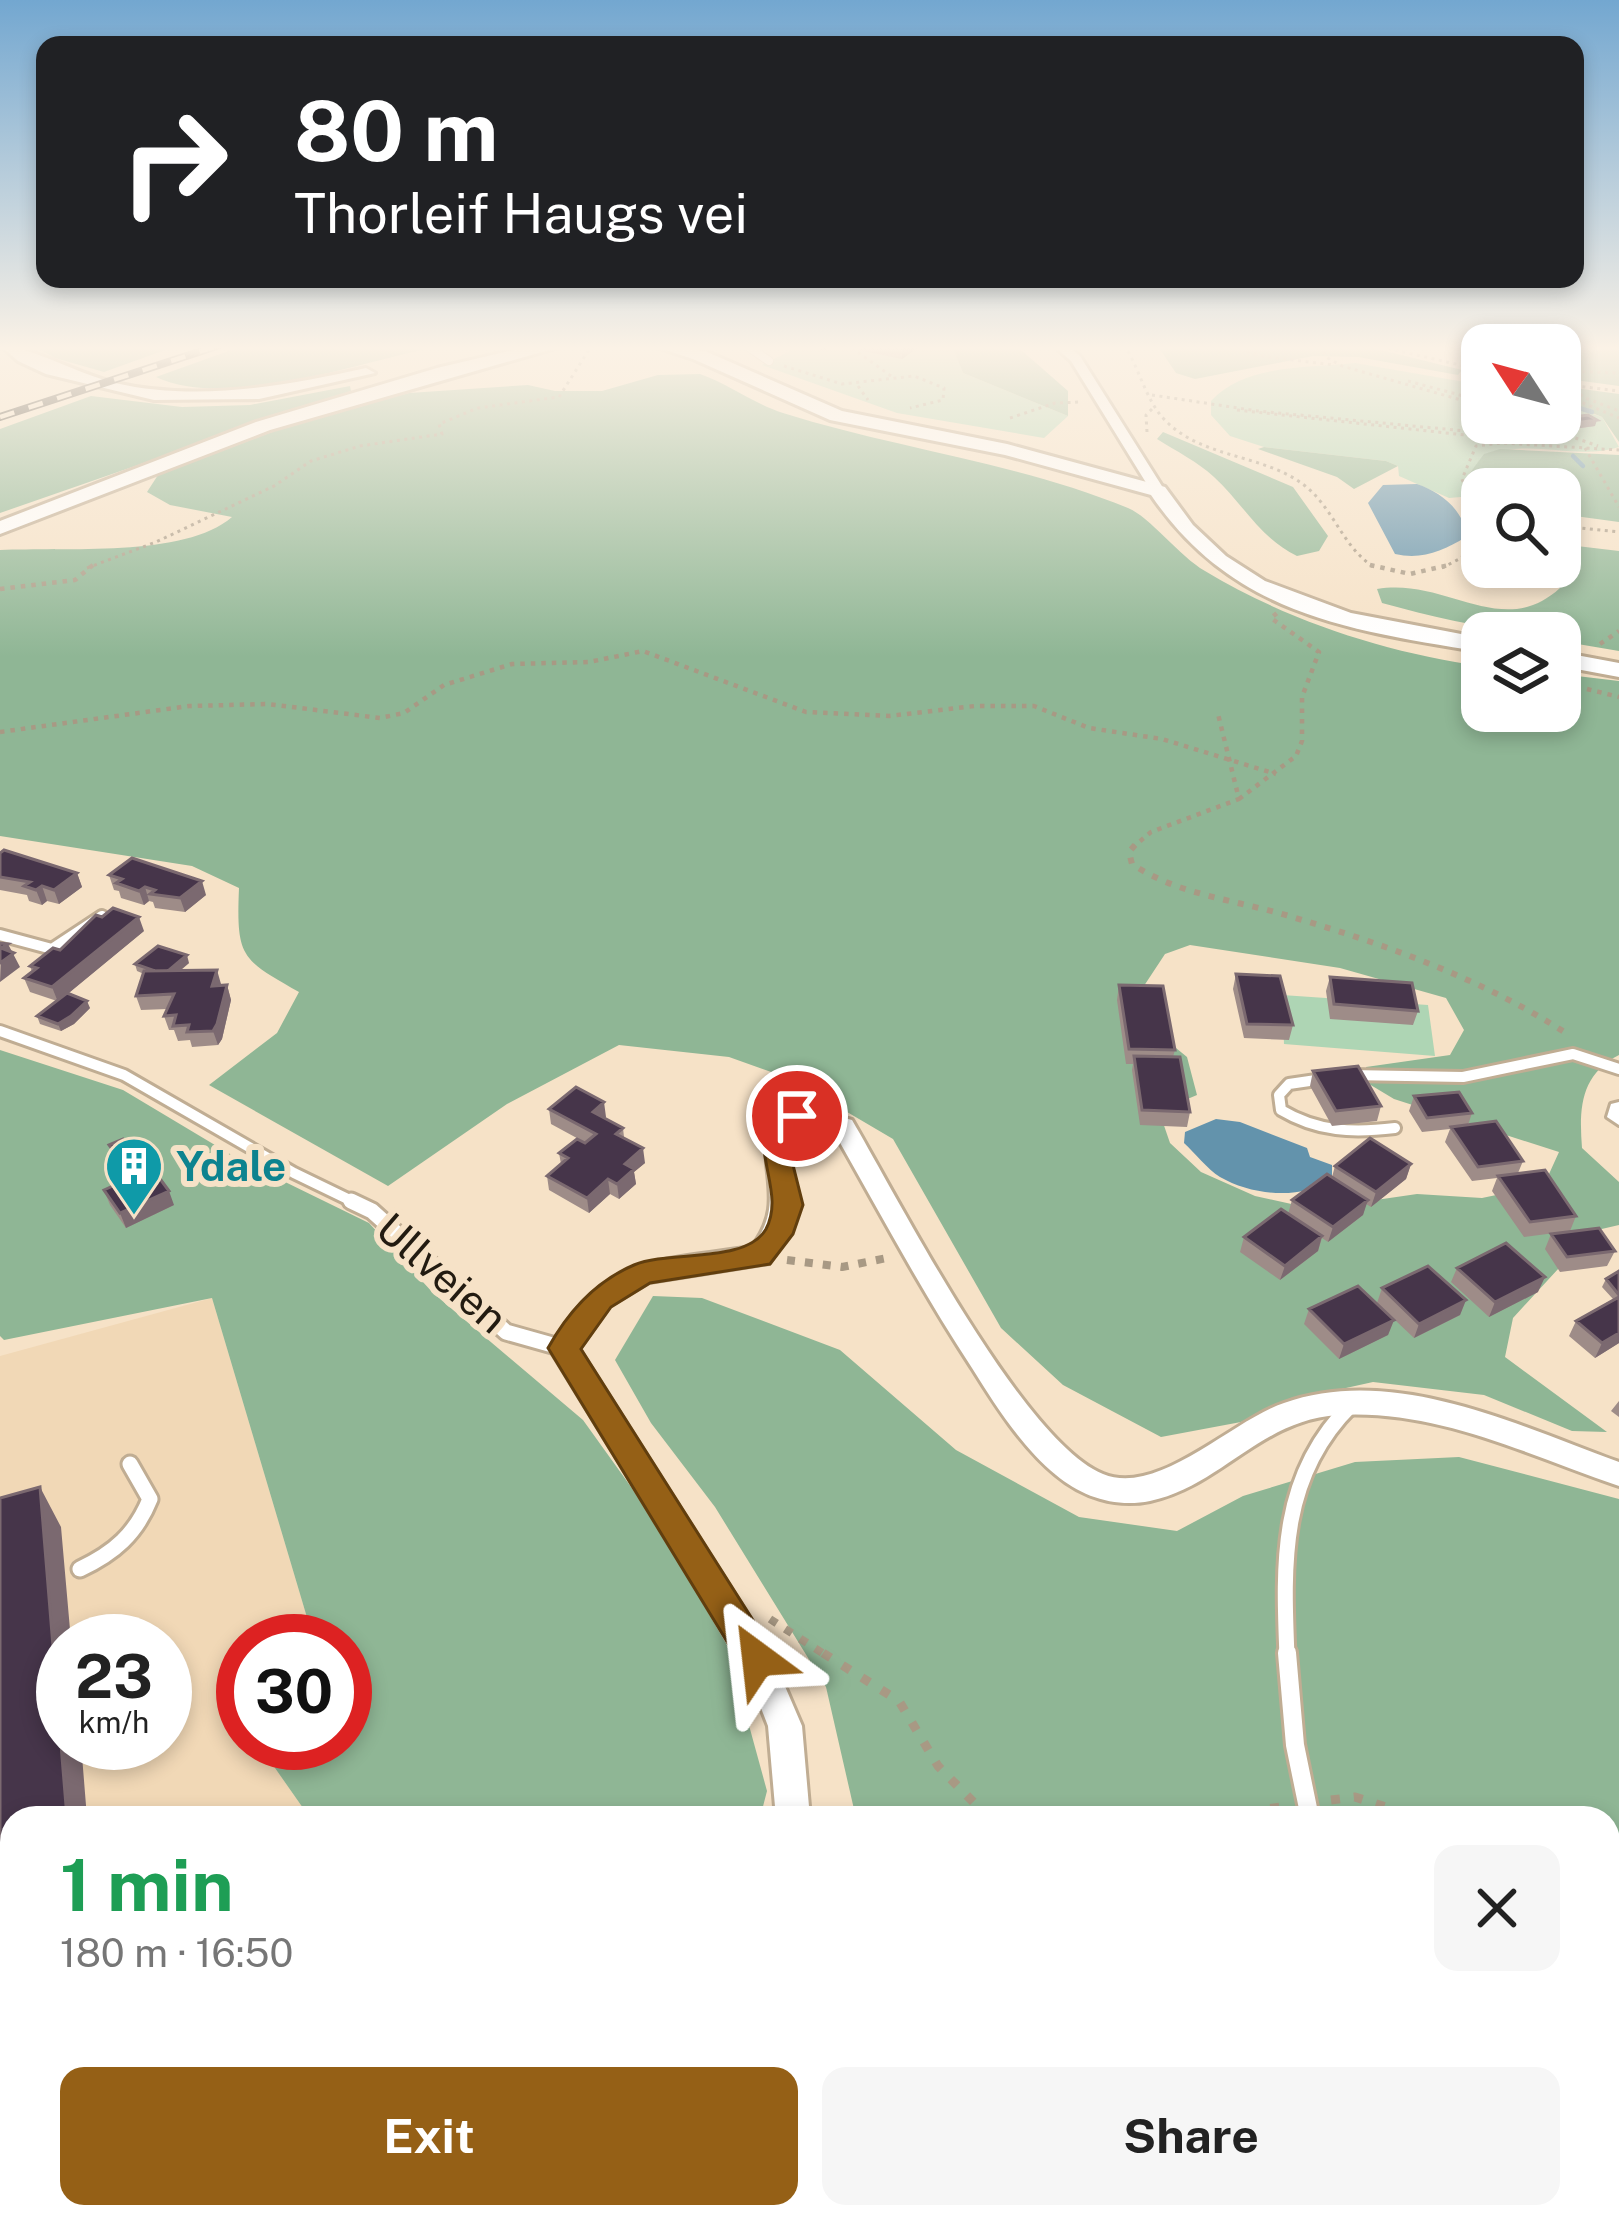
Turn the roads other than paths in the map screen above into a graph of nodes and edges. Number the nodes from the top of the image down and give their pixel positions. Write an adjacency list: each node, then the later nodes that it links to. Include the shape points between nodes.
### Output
1 (205, 449): 5 (main road)
2 (1002, 449): 4 (main road)
3 (1132, 449): 4 (street)
4 (1158, 491): 6 (main road, via 1202,548 1250,582 1366,623)
5 (0, 528)
6 (1461, 641)
7 (1581, 662): 8 (main road)
8 (1619, 670)
9 (102, 916): 10 (lane, via 52,949)
10 (0, 935)
11 (0, 1031): 14 (lane, Ullveien, via 124,1076 372,1211 506,1332)
12 (1619, 1069): 13 (lane, via 1559,1055 1463,1077 1354,1074 1288,1084 1279,1095 1281,1110 1303,1125 1342,1134)
13 (1394, 1128)
14 (564, 1348): 15 (street, via 600,1299 644,1273 760,1256 789,1205 775,1149 779,1128 797,1116 843,1126 1002,1393 1044,1449 1092,1485 1155,1490 1292,1411); 19 (street, via 758,1659 785,1726)
15 (1352, 1404): 17 (street, via 1411,1407); 20 (lane, via 1320,1435 1290,1522 1288,1688)
16 (130, 1463): 18 (lane, via 150,1498 141,1525 117,1550)
17 (1619, 1474)
18 (80, 1569)
19 (792, 1806)
20 (1306, 1806)

